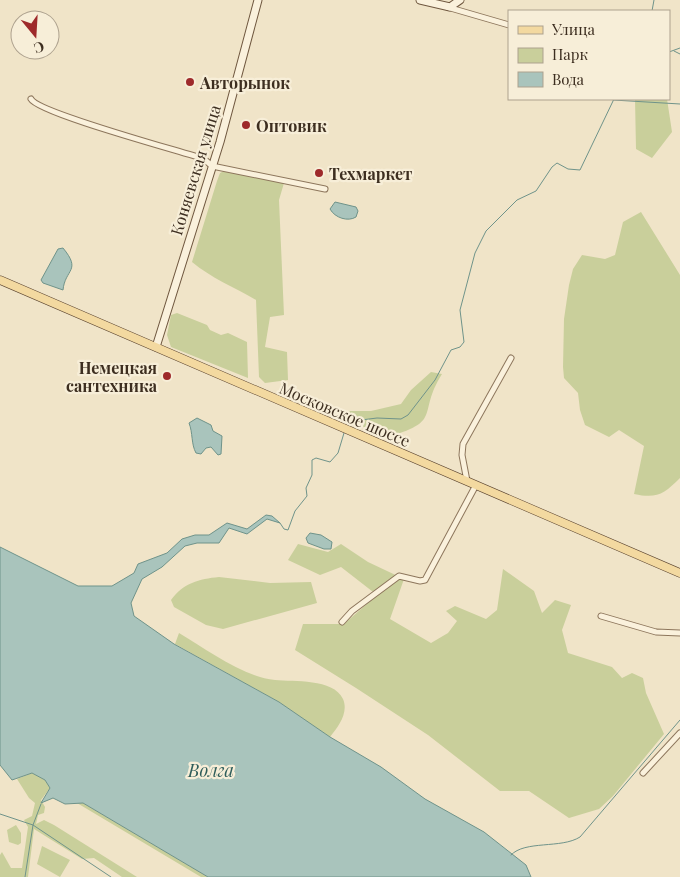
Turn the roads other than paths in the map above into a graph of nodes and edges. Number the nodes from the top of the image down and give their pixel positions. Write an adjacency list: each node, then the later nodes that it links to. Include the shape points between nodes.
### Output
1 (258, 0): 7 (street, Коняевская улица)
2 (420, 0): 4 (street)
3 (460, 0): 4 (street)
4 (445, 7): 5 (street)
5 (508, 25)
6 (31, 99): 7 (street, via 37,105 61,114 204,159)
7 (212, 166): 8 (street); 10 (street, Коняевская улица)
8 (325, 189)
9 (0, 280): 10 (main road, Московское шоссе)
10 (156, 347): 12 (main road, Московское шоссе)
11 (511, 358): 12 (street, via 463,444)
12 (467, 481): 13 (main road, Московское шоссе)
13 (476, 485): 14 (main road, Московское шоссе); 16 (street, via 425,580 399,576 352,610)
14 (680, 573)
15 (601, 616): 17 (street, via 656,632)
16 (342, 622)
17 (680, 633)
18 (680, 733): 19 (street)
19 (643, 773)

